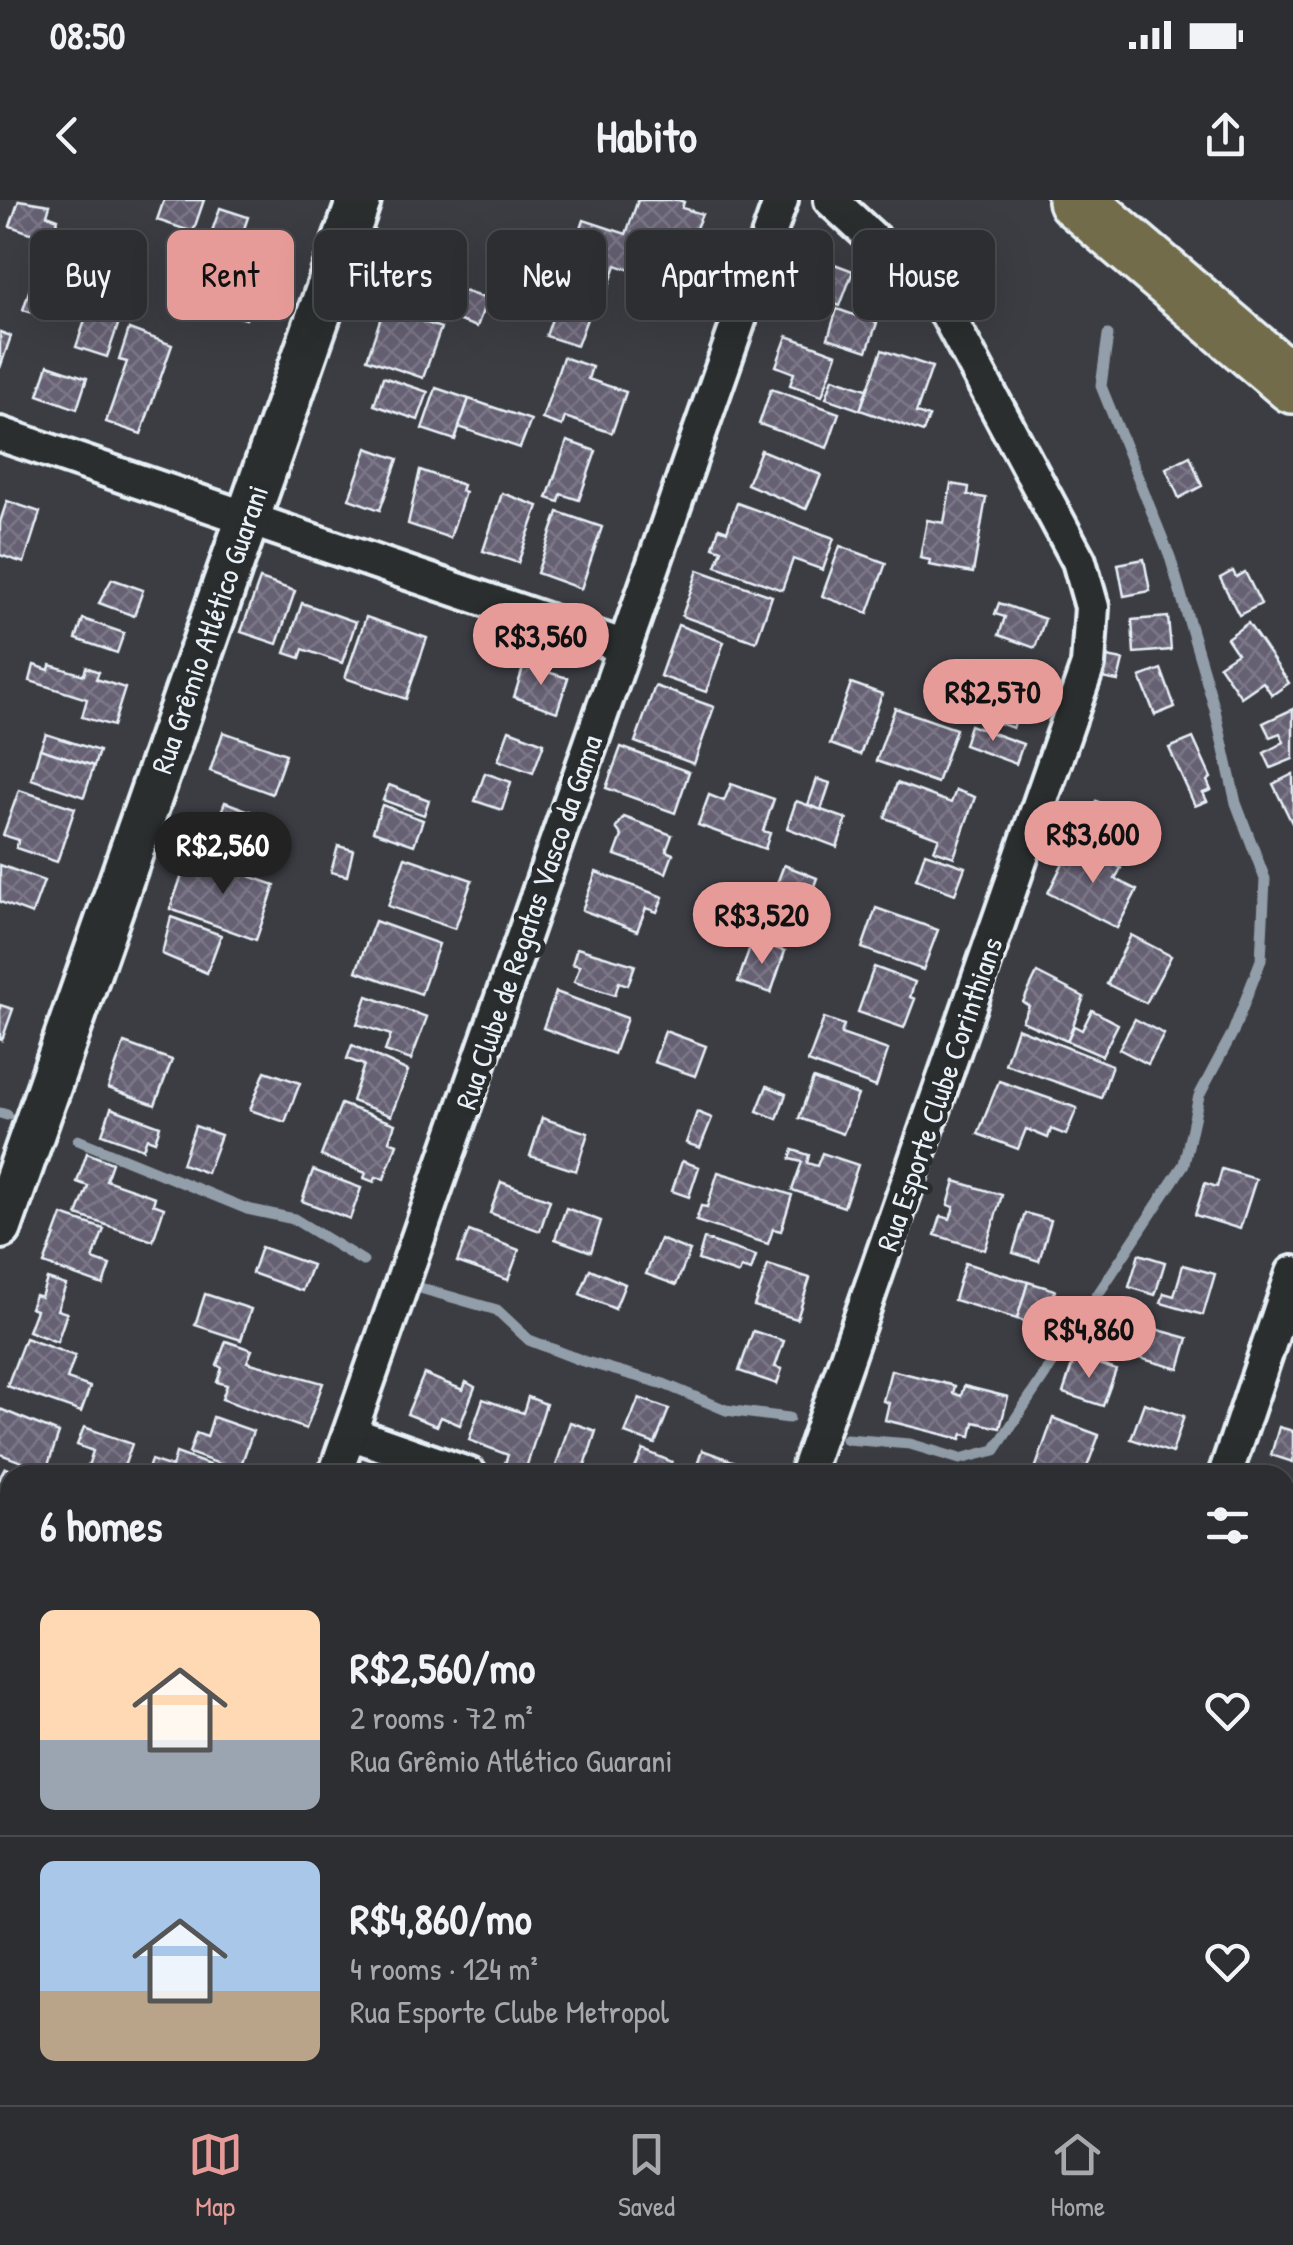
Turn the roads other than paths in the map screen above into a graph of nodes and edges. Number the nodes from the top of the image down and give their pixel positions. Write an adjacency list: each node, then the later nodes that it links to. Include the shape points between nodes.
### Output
1 (359, 200): 7 (street, Rua Grêmio Atlético Guarani)
2 (781, 200): 8 (street, Rua Clube de Regatas Vasco da Gama)
3 (830, 200): 14 (street, Rua Esporte Clube Corinthians, via 947,314 1079,561 1092,607 1088,665)
4 (1076, 200): 5 (highway)
5 (1293, 385)
6 (0, 434): 7 (street)
7 (248, 519): 8 (street); 9 (street, Rua Grêmio Atlético Guarani)
8 (625, 647): 11 (street, Rua Clube de Regatas Vasco da Gama)
9 (0, 1227)
10 (1293, 1273): 15 (street)
11 (350, 1432): 12 (street, Rua Clube de Regatas Vasco da Gama); 13 (street)
12 (338, 1465)
13 (442, 1465)
14 (809, 1465)
15 (1228, 1465)

